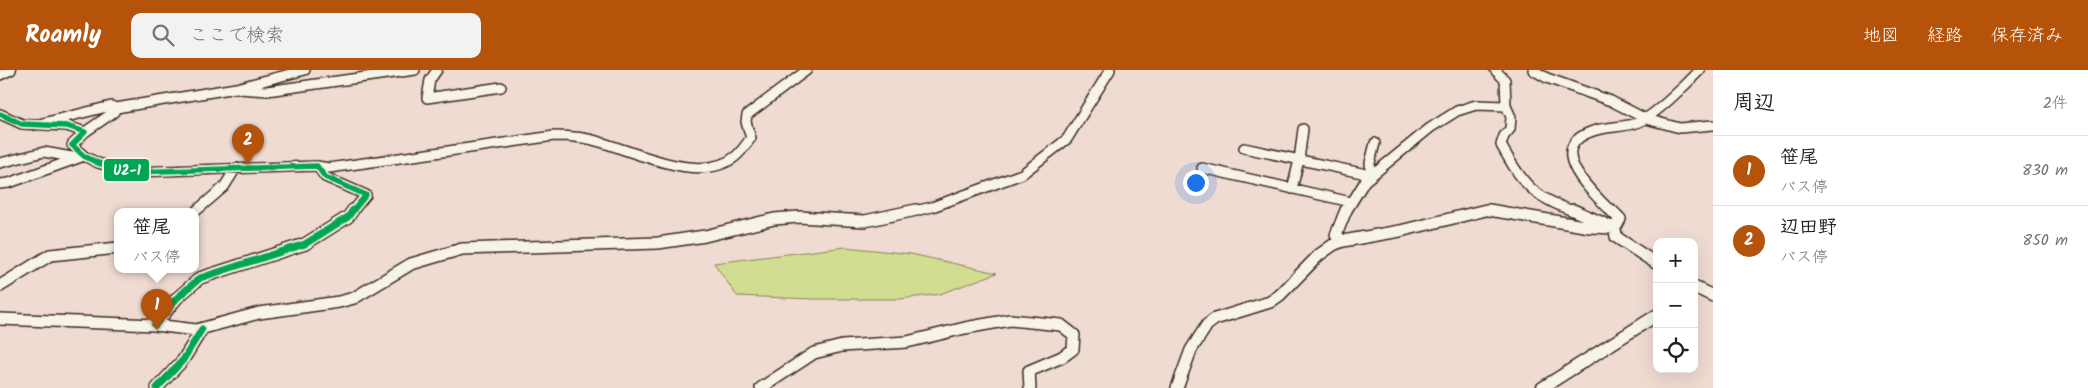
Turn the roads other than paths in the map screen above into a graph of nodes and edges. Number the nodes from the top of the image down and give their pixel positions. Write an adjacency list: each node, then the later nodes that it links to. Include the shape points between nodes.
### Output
1 (11, 70): 10 (street)
2 (305, 70): 12 (street)
3 (415, 70): 12 (street, via 267,91)
4 (437, 70): 11 (street, via 430,80 427,98)
5 (807, 70): 26 (street, via 747,115 751,138 726,162 714,166 663,162 593,140 560,135 526,137 329,168)
6 (1110, 70): 44 (street, via 1067,138 1053,151 1007,181 932,207 865,221 800,217 774,219 696,238 658,243 462,249 411,264 354,298 248,316)
7 (1495, 70): 13 (street, via 1505,80)
8 (1533, 70): 16 (street, via 1611,101)
9 (1700, 70): 16 (street)
10 (0, 75)
11 (501, 87)
12 (234, 88): 14 (street)
13 (1506, 106): 29 (street, via 1476,105 1457,111); 34 (street, via 1511,117 1510,129 1501,145 1532,190 1547,200)
14 (116, 108): 17 (street, via 111,106); 20 (street)
15 (0, 114): 17 (street, via 22,124)
16 (1646, 119): 18 (street, via 1680,128); 34 (street, via 1590,132 1579,137 1571,149 1570,160 1574,170 1586,187 1620,219)
17 (35, 125): 20 (street, via 68,126)
18 (1713, 125)
19 (1303, 129): 24 (street)
20 (85, 132): 23 (street, via 72,145)
21 (1375, 143): 29 (street)
22 (1244, 148): 24 (street)
23 (81, 157): 25 (street, via 44,152); 27 (street, via 133,172); 30 (street)
24 (1299, 160): 29 (street); 31 (street)
25 (0, 163)
26 (316, 166): 27 (street); 43 (street, via 332,181 363,191 366,196 348,217 305,244 200,278)
27 (236, 168): 33 (street, via 220,192)
28 (1202, 168): 31 (street)
29 (1371, 175): 32 (street, via 1363,181)
30 (0, 184)
31 (1292, 189): 32 (street)
32 (1351, 202): 35 (street, via 1336,234)
33 (199, 208)
34 (1615, 228): 35 (street, via 1486,210 1400,232); 37 (street, via 1616,237)
35 (1343, 241): 48 (street, via 1320,255 1270,302 1207,324)
36 (114, 248): 38 (street, via 50,256)
37 (1653, 261)
38 (0, 286)
39 (1698, 289): 40 (street)
40 (1713, 296)
41 (1653, 318): 49 (street)
42 (0, 319): 43 (street)
43 (154, 324): 44 (street)
44 (202, 328): 45 (street, via 183,360)
45 (157, 388)
46 (761, 388): 47 (street, via 814,353 832,348 907,342 996,322 1026,320 1061,324 1074,336 1073,348 1062,357 1029,371)
47 (1030, 388)
48 (1177, 388)
49 (1542, 388)

